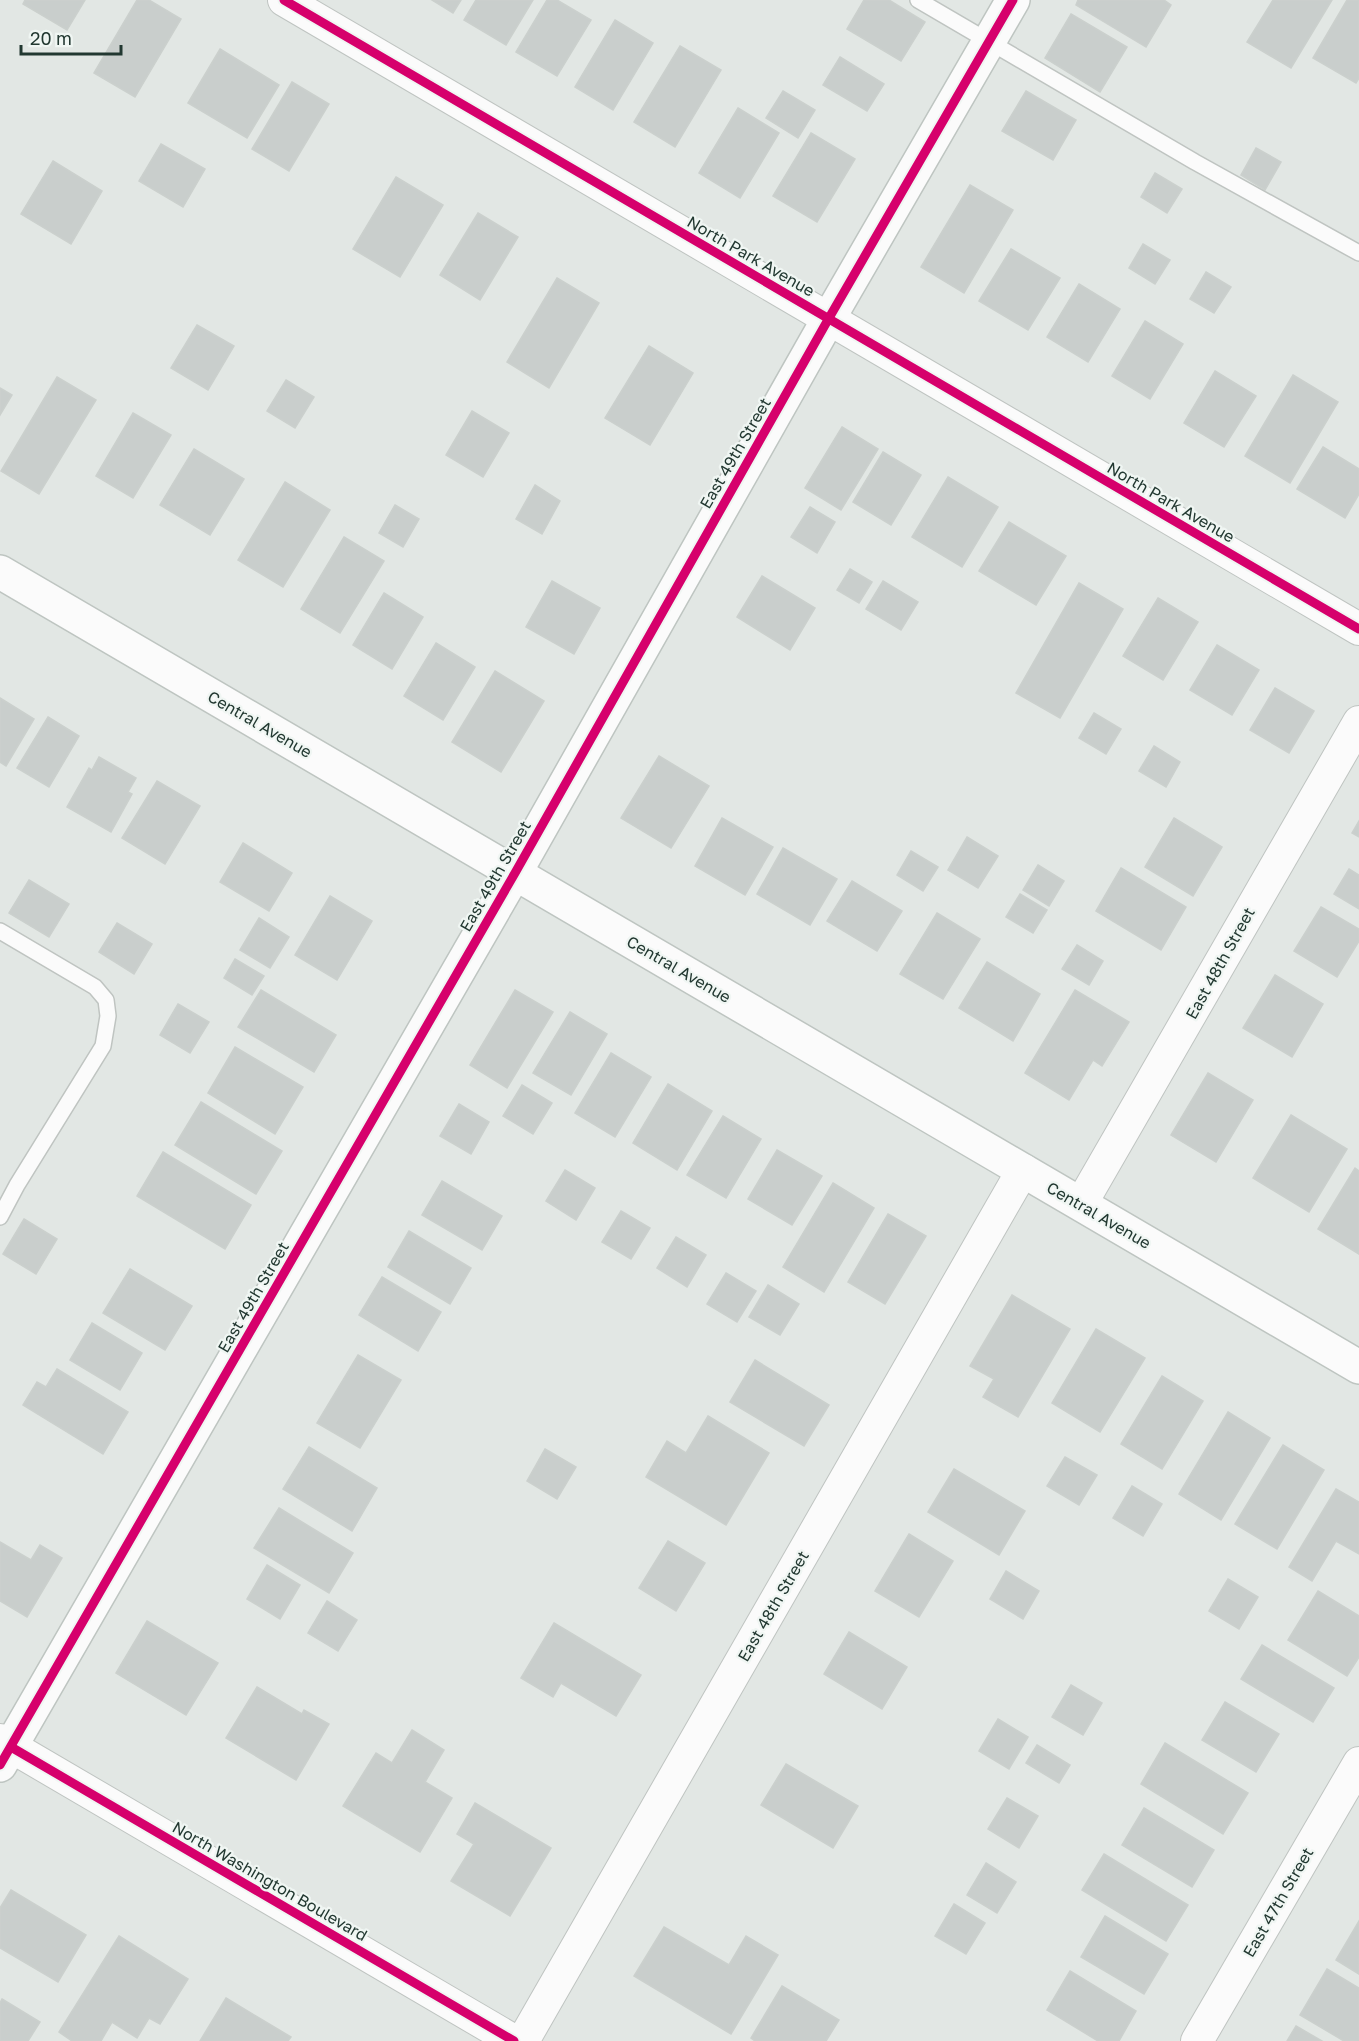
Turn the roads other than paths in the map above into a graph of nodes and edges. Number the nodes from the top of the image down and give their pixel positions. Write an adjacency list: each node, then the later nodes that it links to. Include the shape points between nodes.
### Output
1 (918, 0): 4 (lane)
2 (1013, 0): 4 (street, East 49th Street)
3 (287, 1): 6 (street, North Park Avenue)
4 (988, 42): 5 (lane); 6 (street, East 49th Street)
5 (1359, 253)
6 (829, 318): 8 (street, North Park Avenue); 10 (street, East 49th Street)
7 (0, 572): 10 (street, Central Avenue)
8 (1359, 629)
9 (1359, 722): 13 (street, East 48th Street)
10 (515, 873): 12 (street, Central Avenue); 16 (street, East 49th Street)
11 (0, 931): 14 (lane, via 95,987 106,1000 108,1016 102,1046)
12 (1023, 1170): 13 (street, Central Avenue); 19 (street, East 48th Street)
13 (1081, 1204): 15 (street, Central Avenue)
14 (0, 1217)
15 (1359, 1367)
16 (4, 1751): 18 (street, North Washington Boulevard)
17 (1359, 1763): 20 (street, East 47th Street)
18 (514, 2041)
19 (524, 2041)
20 (1197, 2041)

